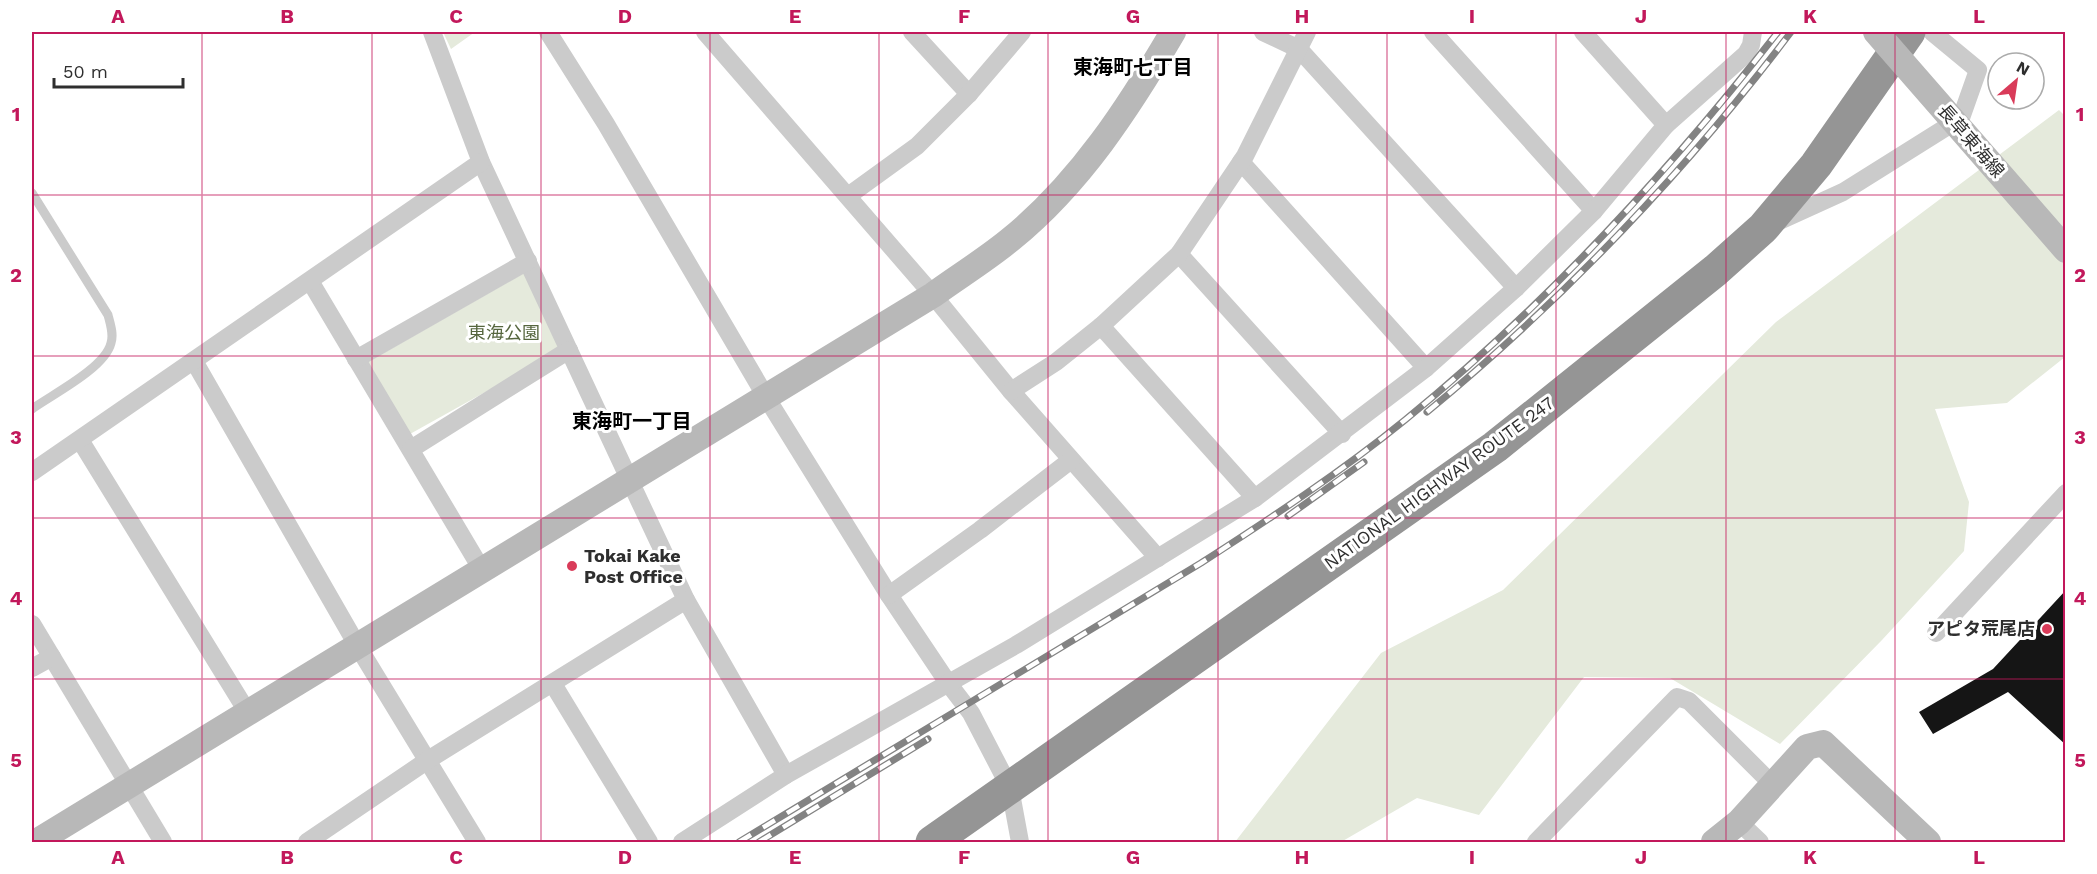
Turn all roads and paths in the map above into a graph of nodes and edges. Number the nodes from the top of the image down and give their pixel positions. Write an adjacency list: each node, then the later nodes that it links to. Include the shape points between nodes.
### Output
1 (432, 32): 18 (street)
2 (548, 32): 36 (street)
3 (705, 32): 21 (street)
4 (912, 32): 16 (street)
5 (1022, 32): 16 (street)
6 (1173, 32): 29 (street, via 1132,101 1079,172 1012,239)
7 (1263, 32): 15 (street)
8 (1308, 32): 15 (street)
9 (1433, 32): 22 (street)
10 (1583, 32): 17 (street)
11 (1753, 32): 17 (street, via 1746,54)
12 (1876, 32): 24 (street, 長草東海線, bridge)
13 (1909, 32): 23 (highway, NATIONAL HIGHWAY ROUTE 247, via 1816,165)
14 (1932, 32): 23 (street, via 1978,70 1961,118 1843,192)
15 (1299, 49): 19 (street); 28 (street)
16 (969, 94): 21 (street, via 917,146)
17 (1666, 125): 22 (street)
18 (481, 162): 26 (street); 27 (street)
19 (1241, 162): 25 (street); 34 (street)
20 (32, 193): 37 (lane, via 108,315 112,330 111,343 102,359)
21 (848, 196): 29 (street)
22 (1594, 211): 28 (street)
23 (1763, 228): 62 (highway, NATIONAL HIGHWAY ROUTE 247, via 1495,447)
24 (2066, 250)
25 (1179, 254): 30 (street); 38 (street)
26 (528, 261): 31 (street); 32 (street)
27 (310, 281): 32 (street); 33 (street)
28 (1516, 288): 34 (street)
29 (933, 295): 35 (street); 36 (street)
30 (1101, 327): 35 (street); 45 (street)
31 (569, 350): 40 (street); 43 (street)
32 (357, 359): 40 (street)
33 (194, 361): 39 (street); 52 (street)
34 (1426, 368): 38 (street)
35 (1011, 391): 41 (street)
36 (766, 398): 43 (street); 48 (street)
37 (32, 409)
38 (1341, 434): 45 (street)
39 (80, 440): 42 (street); 57 (street)
40 (411, 449): 47 (street)
41 (1071, 460): 46 (street); 48 (street)
42 (32, 472)
43 (630, 481): 47 (street); 49 (street)
44 (2066, 493): 51 (street)
45 (1255, 498): 46 (street)
46 (1158, 558): 55 (street)
47 (482, 570): 52 (street)
48 (889, 595): 55 (street)
49 (686, 600): 56 (street); 59 (street)
50 (32, 624): 53 (street)
51 (1936, 633)
52 (357, 645): 57 (street); 58 (street)
53 (52, 657): 54 (street); 61 (street)
54 (32, 669)
55 (948, 683): 59 (street); 62 (street, via 971,712)
56 (553, 684): 58 (street); 68 (street)
57 (248, 713): 61 (street)
58 (428, 760): 64 (street); 67 (street)
59 (786, 775): 69 (street)
60 (1772, 784): 63 (street); 72 (street, via 1689,701 1677,697); 75 (street, via 1807,747 1823,743)
61 (129, 786): 65 (street); 66 (street)
62 (1010, 788): 70 (highway, NATIONAL HIGHWAY ROUTE 247); 71 (street)
63 (1739, 822): 73 (street); 74 (street)
64 (317, 840)
65 (36, 843)
66 (163, 843)
67 (477, 843)
68 (649, 843)
69 (682, 843)
70 (932, 843)
71 (1020, 843)
72 (1536, 843)
73 (1714, 843)
74 (1760, 843)
75 (1928, 843)

